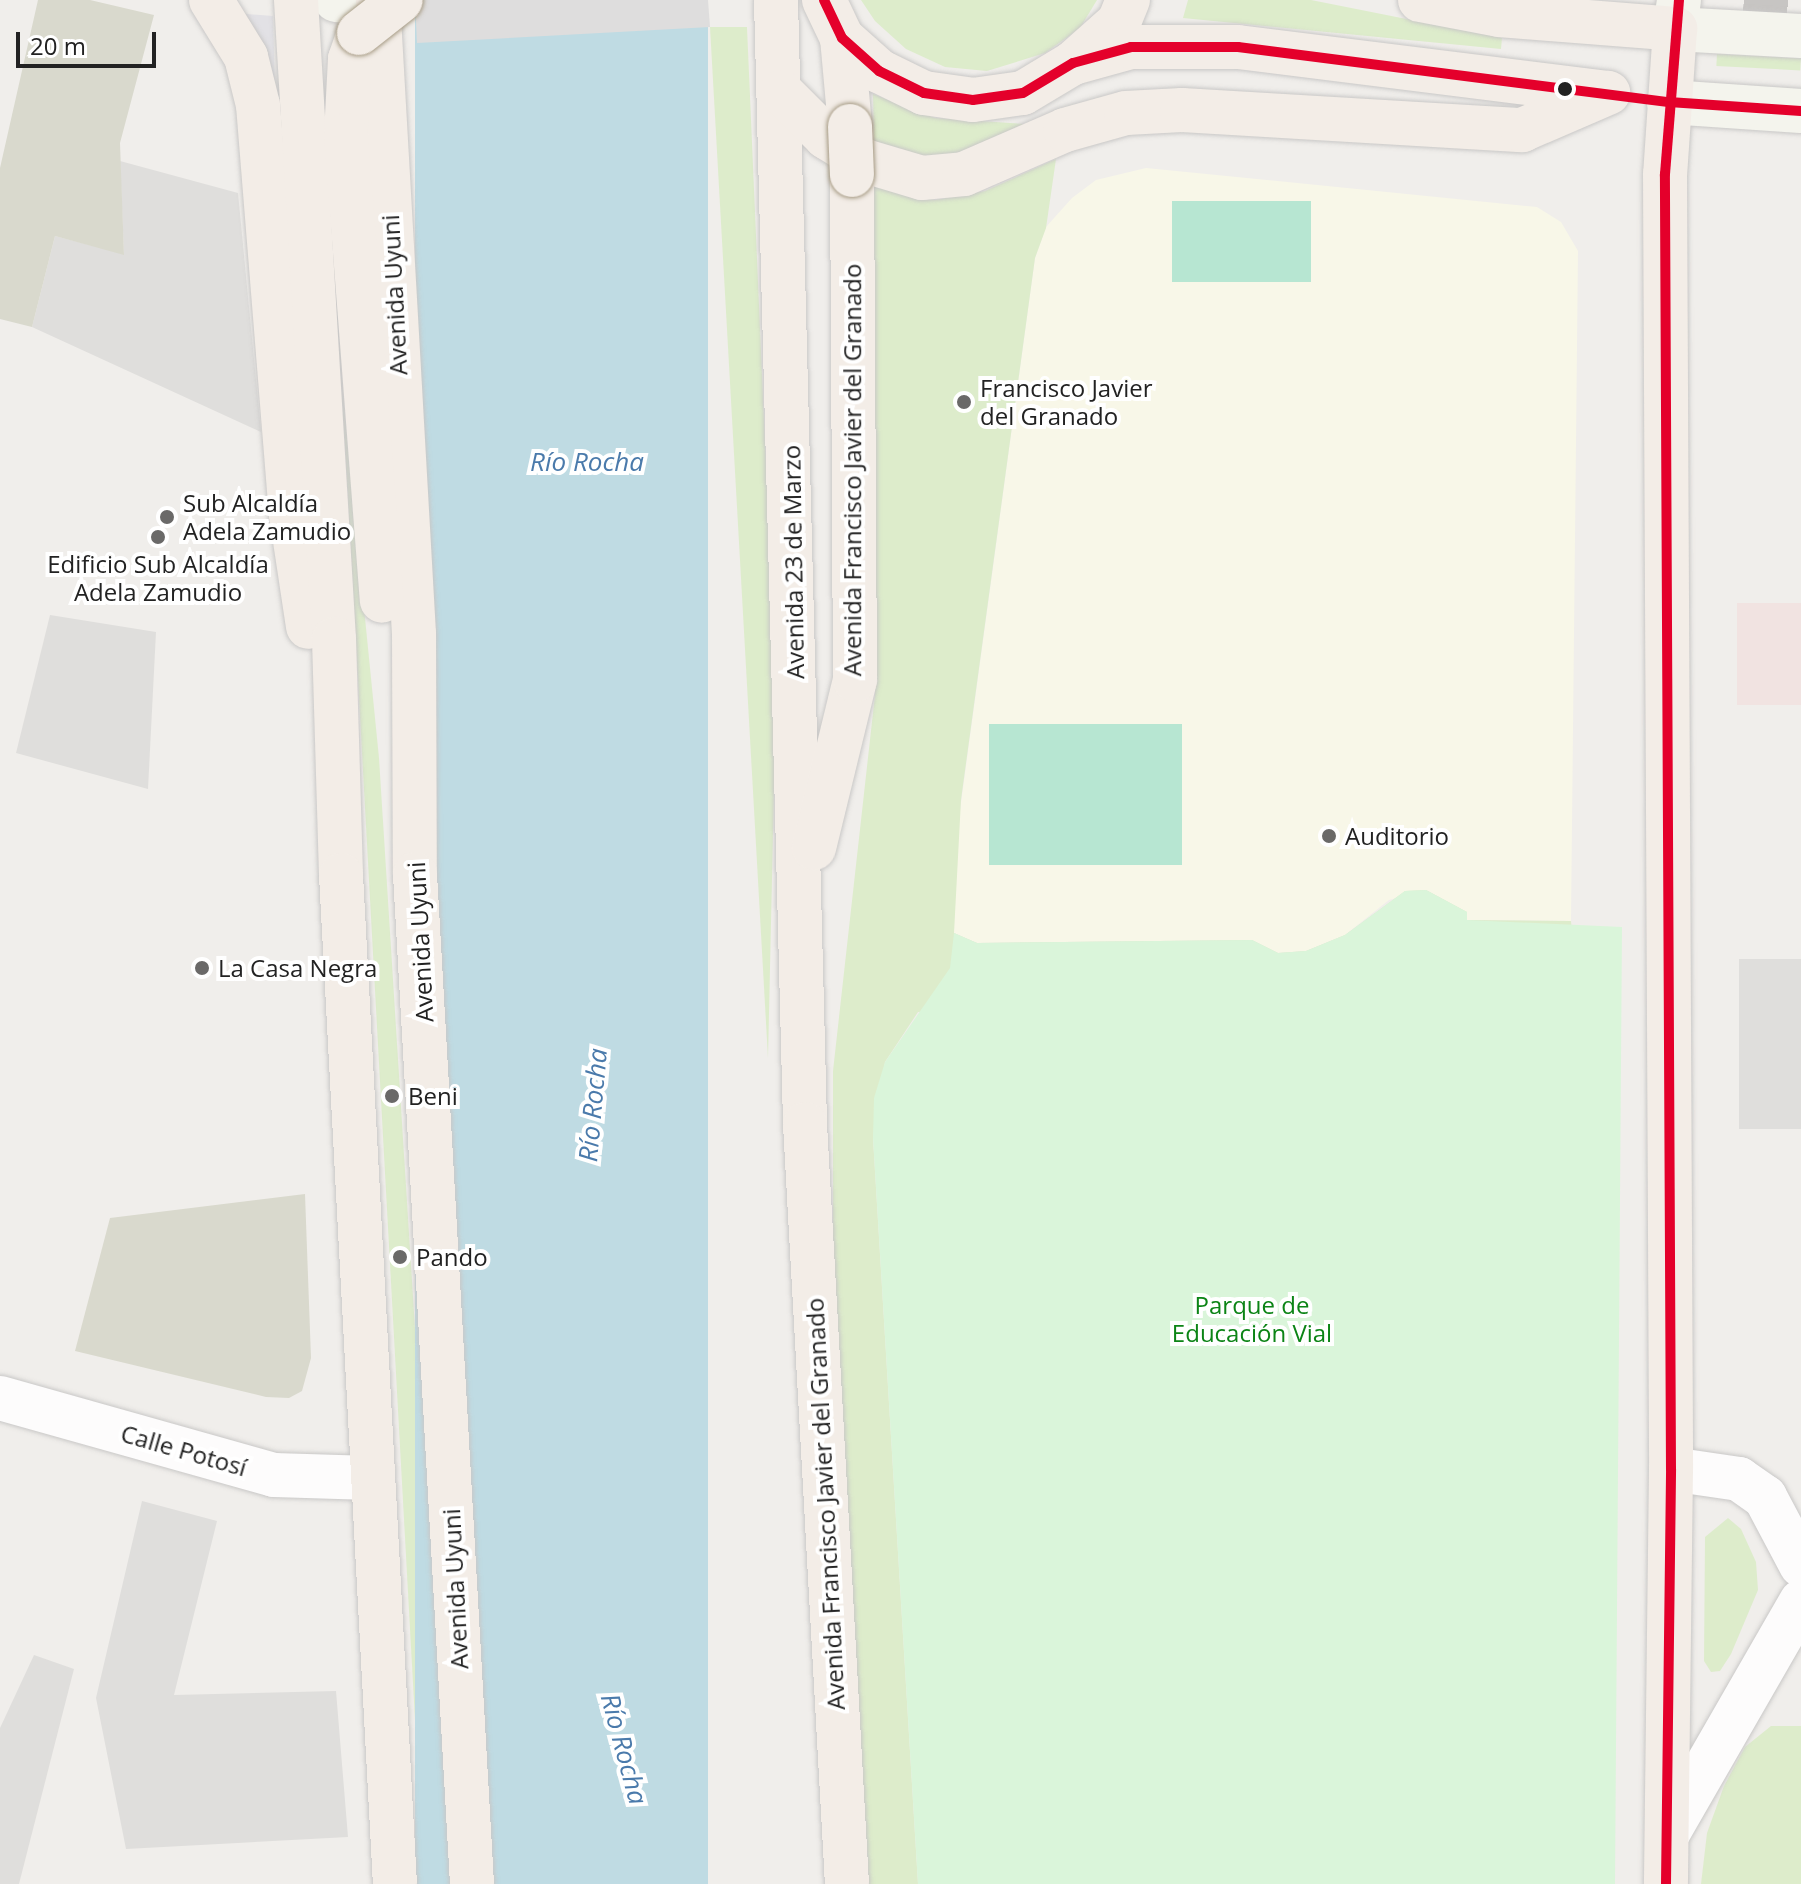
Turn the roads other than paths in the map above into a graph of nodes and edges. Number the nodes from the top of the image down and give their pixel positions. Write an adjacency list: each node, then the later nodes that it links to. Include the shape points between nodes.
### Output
1 (211, 0): 17 (main road, via 246,57 258,105 291,514)
2 (296, 0): 17 (main road, via 334,639)
3 (401, 0): 4 (main road); 16 (main road, bridge, via 359,33 350,59 346,135 385,636)
4 (416, 0)
5 (1128, 0): 11 (main road, via 1119,22)
6 (1420, 0): 9 (main road, via 1499,15)
7 (357, 1): 16 (main road, Avenida Uyuni, via 414,634)
8 (805, 9): 11 (main road, via 879,71 924,93 973,100 1023,93); 12 (main road, Avenida 23 de Marzo); 18 (main road, Avenida Francisco Javier del Granado, bridge, via 850,126 855,680)
9 (1677, 14): 10 (main road); 14 (main road)
10 (1801, 36)
11 (1073, 63): 13 (main road, via 1131,47 1238,47)
12 (781, 92): 13 (main road, via 826,137 865,161 922,178 964,174 1065,130 1126,113 1182,110 1522,130); 18 (main road, Avenida 23 de Marzo)
13 (1608, 93): 14 (main road)
14 (1669, 102): 15 (main road); 21 (main road)
15 (1801, 111)
16 (415, 874): 27 (main road, Avenida Uyuni)
17 (341, 875): 22 (main road)
18 (801, 896): 19 (main road, Avenida 23 de Marzo)
19 (805, 1124): 28 (main road, Avenida Francisco Javier del Granado)
20 (0, 1398): 22 (street, Calle Potosí, via 274,1475)
21 (1671, 1469): 23 (street, via 1739,1479 1765,1497); 25 (main road)
22 (371, 1478): 26 (main road)
23 (1801, 1565)
24 (1801, 1602): 25 (street)
25 (1668, 1833): 29 (main road)
26 (395, 1884)
27 (472, 1884)
28 (847, 1884)
29 (1666, 1884)

